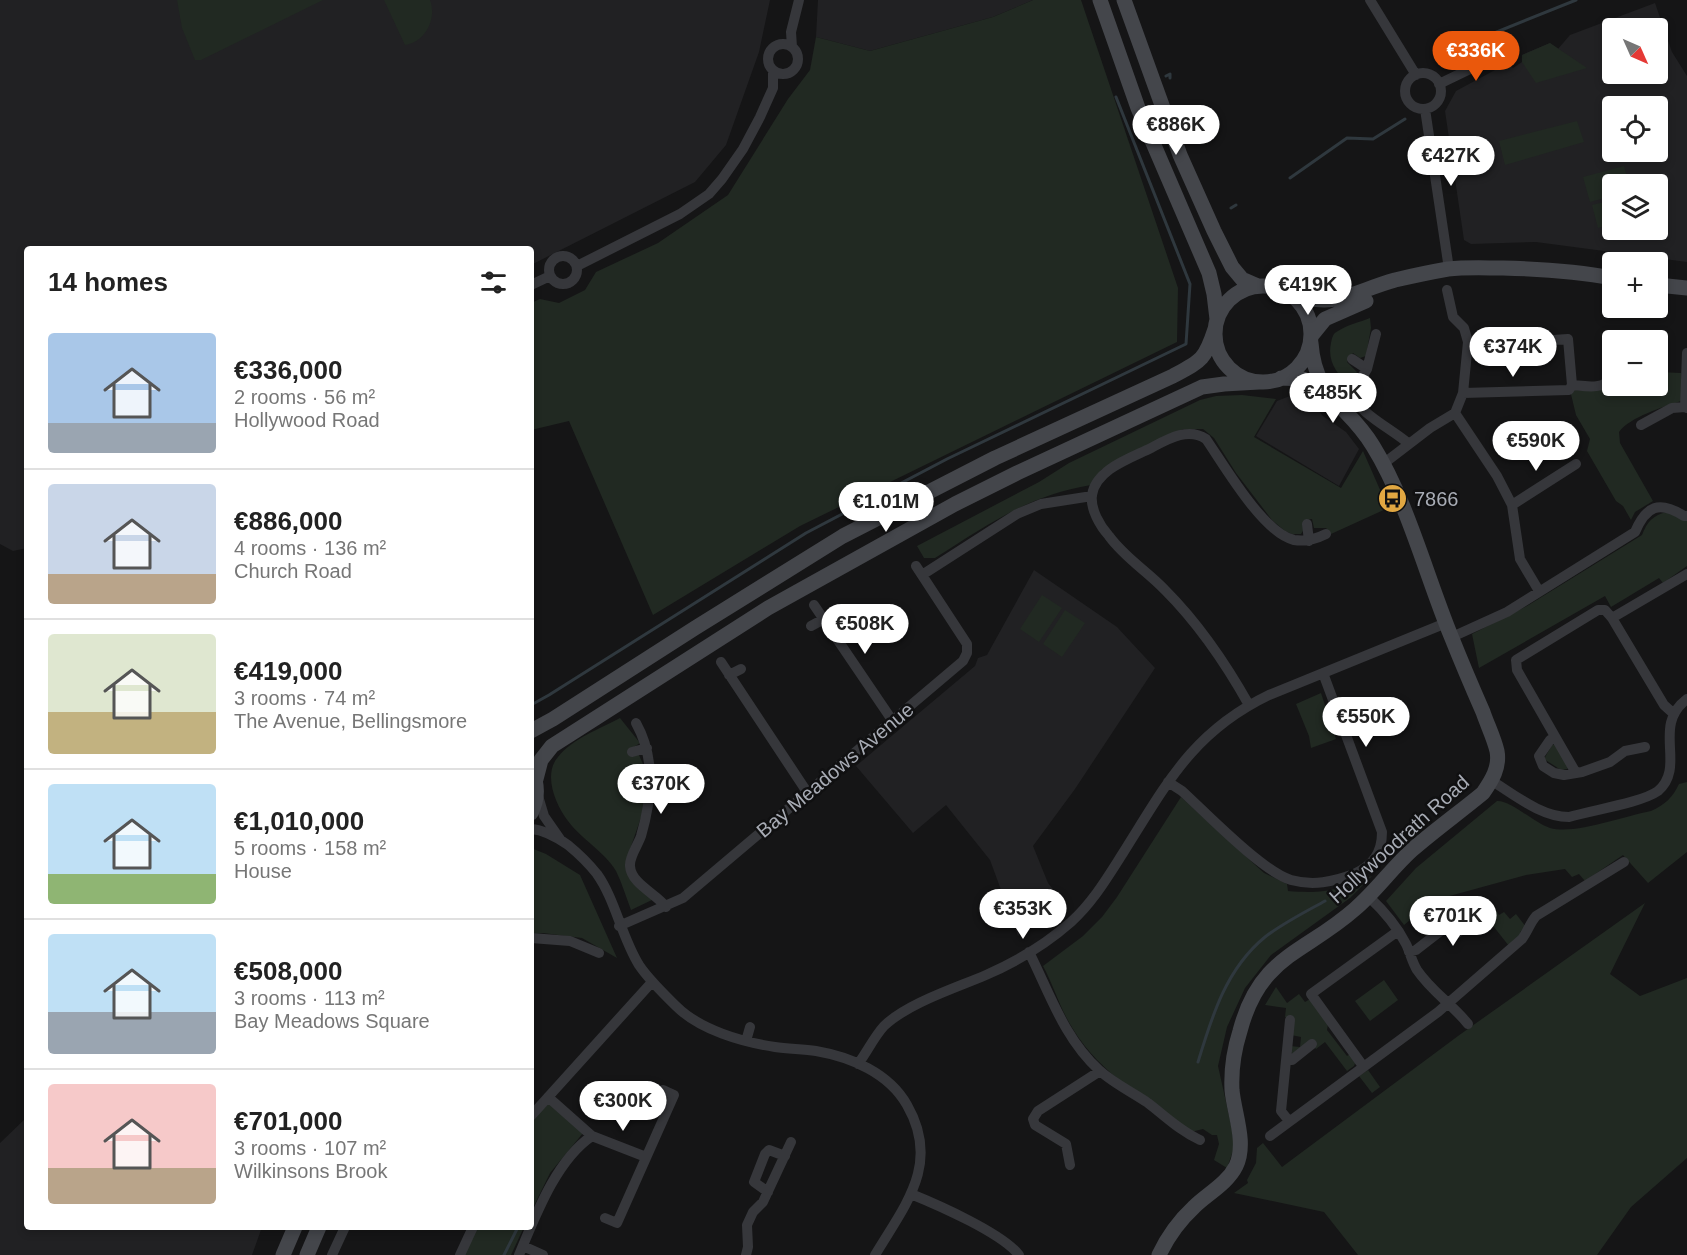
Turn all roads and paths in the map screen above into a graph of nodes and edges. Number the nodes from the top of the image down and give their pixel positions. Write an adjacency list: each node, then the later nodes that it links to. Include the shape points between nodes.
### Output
1 (799, 0): 5 (street)
2 (1100, 0): 24 (street, via 1138,108 1209,273)
3 (1124, 0): 19 (street, via 1180,155 1214,231 1232,267 1242,279)
4 (1370, 0): 9 (street)
5 (787, 46): 7 (street, via 777,45 770,52 768,62); 8 (street, via 797,60)
6 (1501, 54): 10 (street)
7 (773, 70): 8 (street); 11 (street)
8 (790, 72): 11 (street)
9 (1416, 75): 10 (street, via 1427,74); 12 (street, via 1407,84 1406,96 1413,106)
10 (1439, 84): 12 (street, via 1439,100)
11 (773, 86): 13 (street, via 743,149 709,194 680,214)
12 (1425, 109): 14 (street)
13 (577, 266): 15 (street, via 577,274 569,283 556,283); 15 (street, via 572,258 558,256 550,262)
14 (1449, 269): 16 (street); 17 (street, via 1555,269)
15 (550, 276): 18 (street)
16 (1420, 276): 23 (street, via 1334,300 1306,299); 26 (street, via 1325,319)
17 (1602, 276)
18 (534, 284)
19 (1258, 286): 23 (street); 24 (street, via 1233,297 1223,307)
20 (1668, 286): 21 (street)
21 (1687, 288)
22 (1447, 290): 36 (street, via 1454,317 1464,328 1468,342)
23 (1289, 293): 26 (street, via 1309,318)
24 (1216, 324): 32 (street, via 1221,358 1231,370); 65 (street, via 1201,361 995,458 843,536)
25 (1376, 334): 30 (street)
26 (1311, 339): 31 (street, via 1300,365); 35 (street, Hollywoodrath Road, via 1315,368)
27 (1553, 340): 34 (street, via 1568,339)
28 (1687, 353): 37 (street)
29 (1352, 359): 30 (street)
30 (1367, 369): 40 (street, via 1352,393 1354,399)
31 (1281, 378): 32 (street); 35 (street, Hollywoodrath Road, via 1303,379)
32 (1259, 382): 71 (street, via 1202,387 1017,473 906,531 768,608 580,727 552,746 541,760)
33 (1602, 384): 34 (street)
34 (1572, 385): 36 (street, via 1569,390)
35 (1324, 388): 41 (street, Hollywoodrath Road, via 1368,437)
36 (1463, 393): 38 (street)
37 (1686, 407): 39 (street, via 1672,408)
38 (1455, 413): 40 (street); 44 (street)
39 (1641, 425)
40 (1409, 444): 41 (street)
41 (1383, 464): 55 (street, Hollywoodrath Road)
42 (1576, 464): 44 (street)
43 (1092, 496): 48 (street, via 1110,469 1174,436 1192,433 1206,439 1252,506 1275,530 1293,540); 61 (street, via 1095,515 1107,534 1133,563 1167,591 1233,675); 63 (street, Bay Meadows Avenue, via 1041,504 1017,514 919,570 967,644 967,653 963,662)
44 (1512, 505): 50 (street, via 1520,559)
45 (1687, 516): 50 (street, via 1668,507 1652,508 1635,532)
46 (1307, 524): 48 (street)
47 (1326, 534): 48 (street)
48 (1309, 541)
49 (1687, 574): 52 (street)
50 (1539, 591): 55 (street, via 1507,612)
51 (814, 605): 53 (street)
52 (1612, 618): 62 (street, via 1664,705); 66 (street, via 1605,610 1598,610 1516,660 1516,670)
53 (824, 619): 54 (street); 63 (street)
54 (811, 626)
55 (1449, 630): 58 (street); 72 (street, Hollywoodrath Road, via 1497,749)
56 (721, 662): 59 (street)
57 (741, 669): 59 (street)
58 (1323, 673): 61 (street); 73 (street, via 1382,832 1382,844 1372,864 1327,883 1291,880 1260,861)
59 (729, 675): 74 (street)
60 (1687, 699): 62 (street)
61 (1249, 705): 73 (street, via 1210,732)
62 (1674, 714): 72 (street, via 1669,734 1673,769 1661,789 1648,797 1560,817 1538,809)
63 (892, 720): 74 (street, Bay Meadows Avenue)
64 (636, 723): 68 (street)
65 (534, 729)
66 (1556, 737): 70 (street); 70 (street, via 1539,756 1542,766 1559,775)
67 (1645, 747): 70 (street, via 1625,751 1610,762)
68 (647, 748): 69 (street); 79 (street, via 650,803 630,866 634,876)
69 (632, 752)
70 (1576, 773)
71 (534, 780): 76 (street, via 544,816)
72 (1492, 781): 78 (street, Hollywoodrath Road, via 1483,793 1412,850)
73 (1168, 782): 84 (street, via 1089,903)
74 (807, 792): 79 (street, Bay Meadows Avenue, via 683,898)
75 (534, 831): 76 (street)
76 (560, 839): 81 (street, via 598,875)
77 (1624, 862): 88 (street, via 1536,916 1522,939)
78 (1368, 896): 82 (street); 127 (street, Hollywoodrath Road, via 1280,962 1257,988 1233,1058 1232,1088 1240,1150 1236,1166 1186,1216)
79 (666, 907): 81 (street, Bay Meadows Avenue)
80 (1482, 913): 85 (street, via 1457,933 1443,929)
81 (619, 926): 87 (street)
82 (1398, 931): 85 (street); 96 (street, via 1311,994)
83 (534, 939): 86 (street, via 570,941)
84 (1029, 952): 95 (street, via 902,1014 884,1026); 97 (street, via 1059,1018)
85 (1409, 952): 88 (street, via 1415,968 1435,993)
86 (599, 953)
87 (652, 982): 92 (street, via 691,1018); 99 (street)
88 (1448, 1002): 90 (street); 96 (street)
89 (1290, 1020): 94 (street)
90 (1468, 1024)
91 (750, 1027): 92 (street)
92 (746, 1041): 95 (street, via 837,1055)
93 (1312, 1044): 94 (street, via 1292,1060)
94 (1286, 1060): 101 (street, via 1281,1111)
95 (858, 1064): 110 (street, via 896,1090 919,1130 921,1155)
96 (1363, 1066): 101 (street)
97 (1100, 1071): 104 (street, via 1186,1134); 108 (street, via 1038,1111 1033,1119 1035,1125 1066,1144)
98 (663, 1090): 107 (street, via 674,1095)
99 (548, 1097): 100 (street); 102 (street)
100 (534, 1113)
101 (1289, 1121): 103 (street)
102 (592, 1136): 107 (street); 112 (street, via 559,1172)
103 (1270, 1136)
104 (1200, 1140)
105 (790, 1142): 106 (street)
106 (785, 1155): 109 (street); 109 (street, via 769,1150 765,1154 754,1182)
107 (646, 1157): 111 (street, via 617,1223)
108 (1070, 1165)
109 (768, 1192): 124 (street, via 747,1225)
110 (911, 1194): 125 (street); 126 (street, via 967,1220)
111 (605, 1218)
112 (534, 1224)
113 (294, 1230): 119 (street)
114 (318, 1230): 120 (street)
115 (344, 1230): 121 (street)
116 (472, 1230): 122 (street)
117 (531, 1230): 118 (street)
118 (521, 1251): 123 (street)
119 (283, 1255)
120 (307, 1255)
121 (332, 1255)
122 (460, 1255)
123 (543, 1255)
124 (746, 1255)
125 (875, 1255)
126 (1019, 1255)
127 (1159, 1255)

